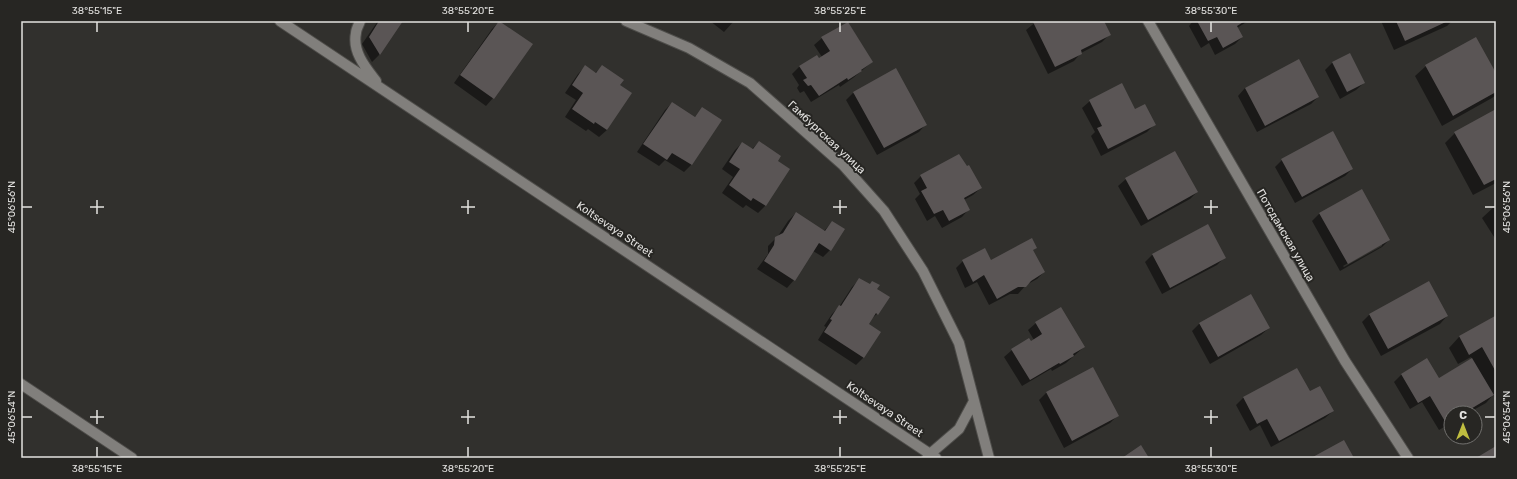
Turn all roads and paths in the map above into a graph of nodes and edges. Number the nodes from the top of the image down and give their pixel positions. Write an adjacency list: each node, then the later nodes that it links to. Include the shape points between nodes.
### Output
1 (280, 21): 5 (street, Koltsevaya Street)
2 (360, 21): 5 (street, via 356,45 361,61)
3 (626, 21): 7 (street, Гамбургская улица, via 689,48 750,83 843,165 884,211 923,271 959,343)
4 (1148, 21): 11 (street, Потсдамская улица, via 1345,361)
5 (381, 88): 8 (street, Koltsevaya Street)
6 (21, 384): 9 (street)
7 (974, 401): 8 (street, via 959,429); 10 (street, Гамбургская улица)
8 (931, 457)
9 (132, 458)
10 (989, 458)
11 (1408, 458)

